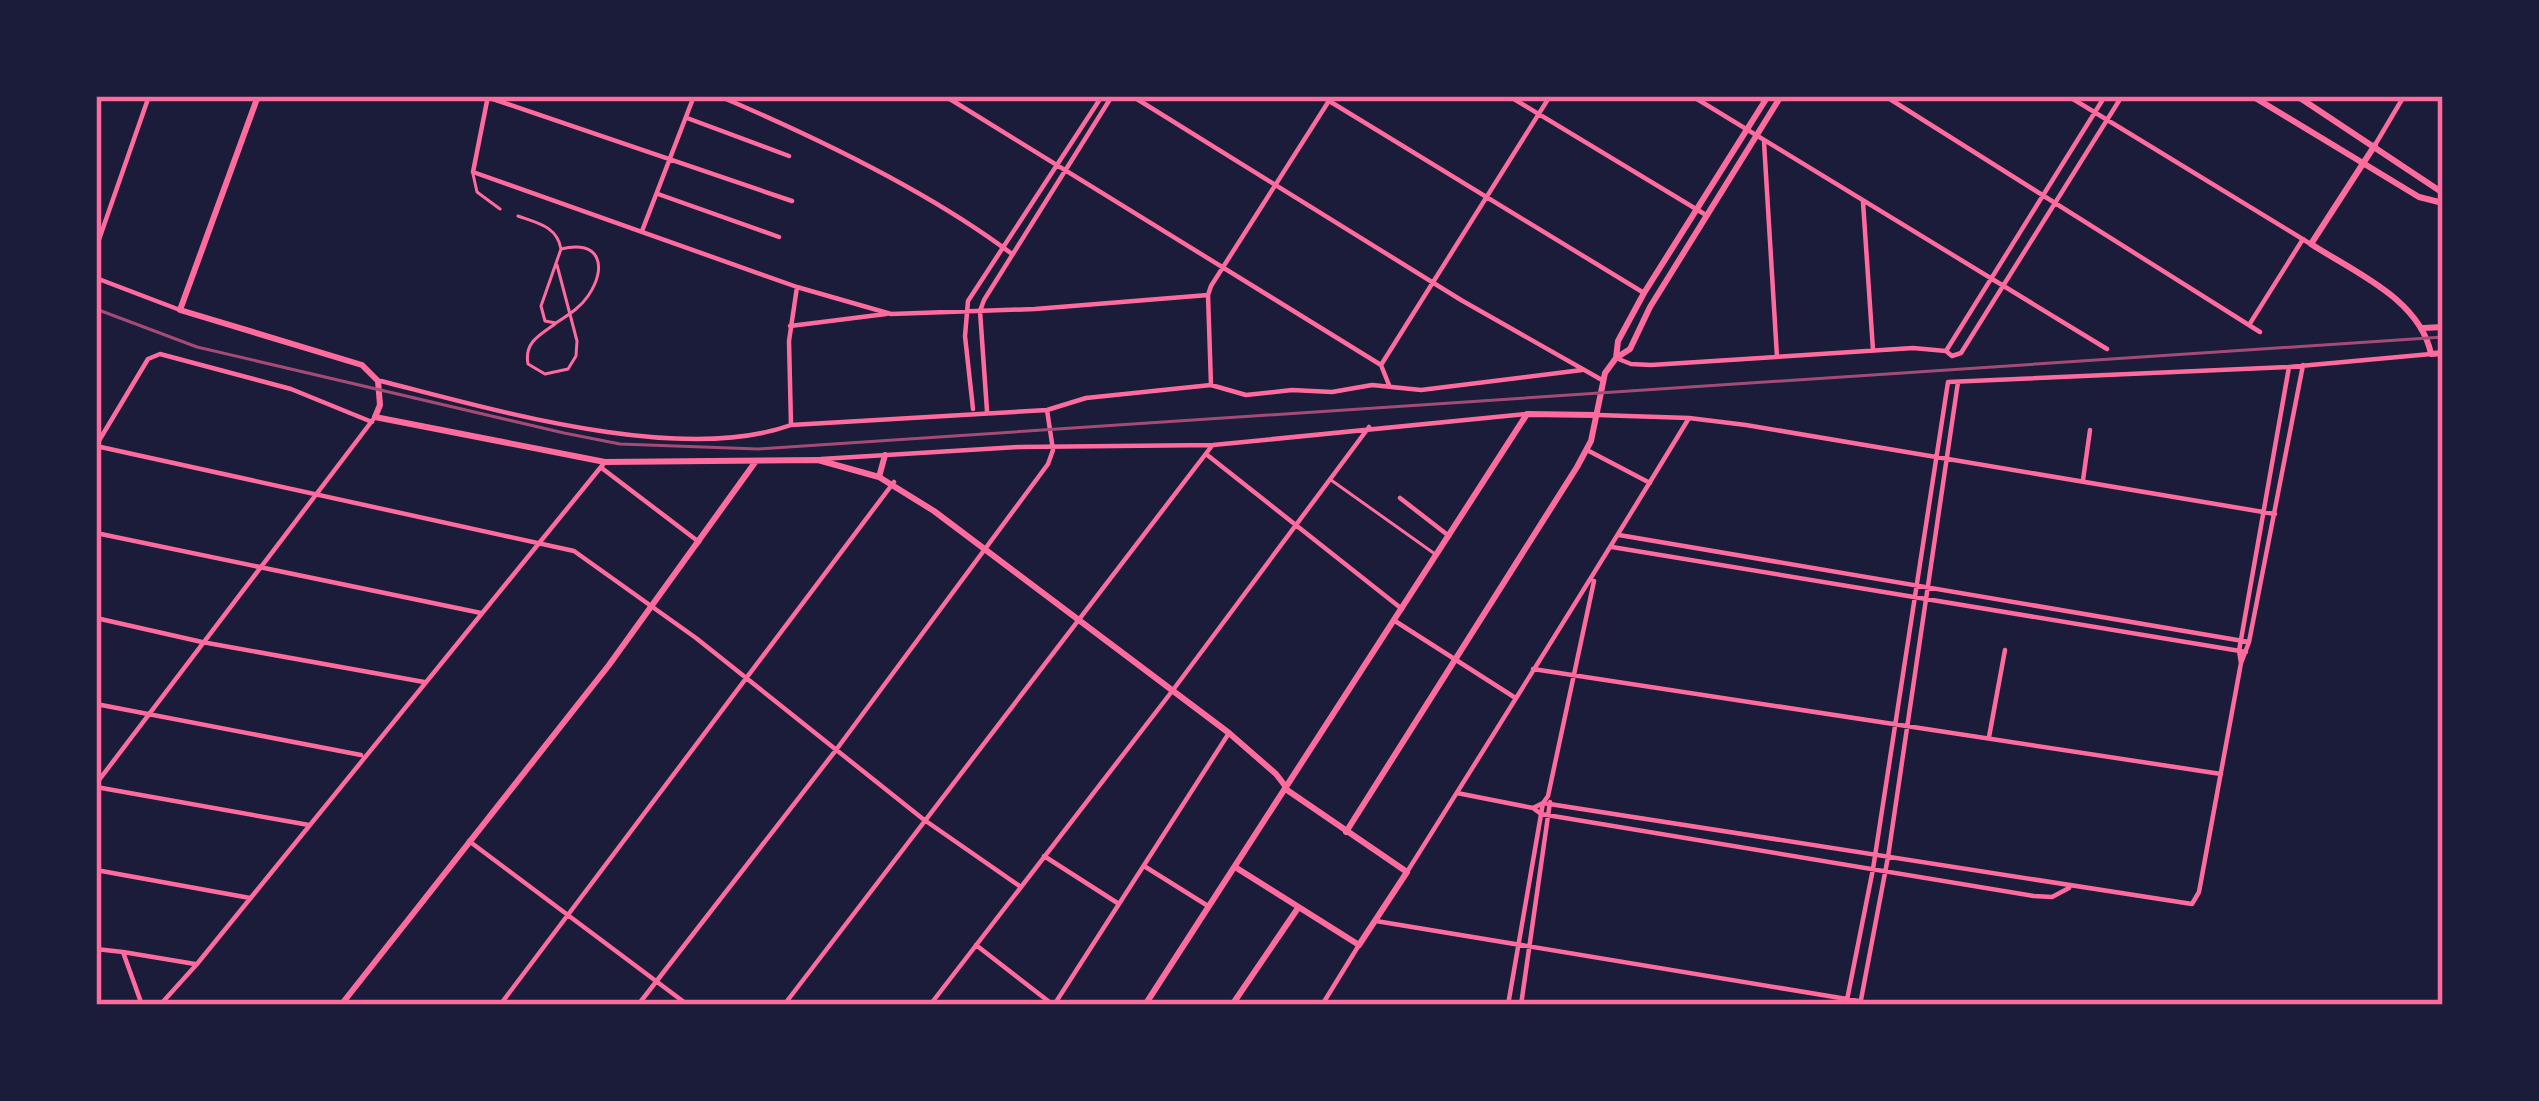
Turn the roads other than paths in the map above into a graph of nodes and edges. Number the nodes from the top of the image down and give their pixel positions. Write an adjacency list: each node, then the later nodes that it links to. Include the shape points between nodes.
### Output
1 (149, 96): 54 (street)
2 (488, 96): 32 (street); 36 (street)
3 (694, 96): 26 (street)
4 (719, 96): 53 (street, via 862,165)
5 (945, 96): 34 (street)
6 (1102, 96): 34 (street)
7 (1112, 96): 35 (street)
8 (1132, 96): 37 (street)
9 (1321, 96): 23 (street)
10 (1509, 96): 25 (street)
11 (1550, 96): 25 (street)
12 (1692, 96): 28 (street)
13 (1768, 96): 28 (main road)
14 (1781, 96): 29 (main road)
15 (1885, 96): 41 (street)
16 (2068, 96): 24 (street)
17 (2105, 96): 24 (street)
18 (2122, 96): 27 (street)
19 (2252, 96): 33 (main road)
20 (2297, 96): 30 (main road)
21 (2404, 96): 30 (street)
22 (255, 97): 66 (main road)
23 (1330, 99): 37 (street); 40 (street)
24 (2094, 113): 27 (street); 41 (street)
25 (1538, 114): 40 (street); 47 (street)
26 (687, 118): 31 (street); 32 (street)
27 (2106, 120): 45 (street); 52 (street)
28 (1745, 130): 29 (street); 47 (main road)
29 (1760, 140): 43 (street); 48 (main road); 82 (street)
30 (2375, 145): 33 (main road); 38 (main road)
31 (789, 156)
32 (672, 161): 39 (street); 42 (street)
33 (2362, 165): 44 (main road); 52 (main road)
34 (1058, 166): 35 (street); 53 (street)
35 (1065, 171): 56 (street); 58 (street)
36 (473, 172): 46 (lane, via 477,192); 50 (street)
37 (1276, 184): 58 (street); 61 (street)
38 (2443, 193)
39 (658, 194): 50 (street); 51 (street)
40 (1487, 198): 61 (street); 64 (street)
41 (2043, 199): 45 (street); 60 (street)
42 (792, 201)
43 (1863, 202): 60 (street); 77 (street)
44 (2443, 203)
45 (2053, 205): 62 (street); 72 (street)
46 (500, 209)
47 (1696, 209): 48 (street); 64 (main road)
48 (1706, 215): 83 (main road, via 1630,349)
49 (518, 216): 55 (lane, via 551,229)
50 (641, 231): 63 (street)
51 (779, 237)
52 (2307, 242): 72 (street); 75 (main road, via 2400,303)
53 (1003, 247): 56 (street); 68 (street)
54 (96, 248)
55 (561, 249): 57 (lane); 69 (lane, via 587,247 597,259 591,292)
56 (1012, 254): 67 (street)
57 (556, 262): 69 (lane); 71 (lane, via 540,315)
58 (1224, 265): 65 (street); 84 (street)
59 (96, 278): 66 (street)
60 (1992, 280): 62 (street); 79 (street)
61 (1434, 283): 84 (street); 87 (street)
62 (2000, 285): 78 (street); 79 (street, via 1961,353)
63 (797, 287): 70 (street); 73 (street)
64 (1644, 293): 83 (main road)
65 (1208, 295): 67 (street); 91 (street)
66 (180, 310): 89 (main road, via 352,361)
67 (980, 311): 68 (street); 94 (street)
68 (964, 312): 70 (street); 95 (street)
69 (571, 313): 71 (lane); 71 (lane, via 576,356 568,369 545,374 528,364 528,349)
70 (891, 314): 73 (street)
71 (556, 322)
72 (2249, 325): 76 (street)
73 (790, 326): 100 (street)
74 (2443, 327): 75 (main road)
75 (2423, 328): 81 (main road)
76 (2260, 332)
77 (1873, 350): 79 (street); 82 (street)
78 (2107, 350)
79 (1946, 351)
80 (2443, 353): 81 (main road)
81 (2431, 354): 85 (street)
82 (1777, 357): 83 (street, via 1651,365)
83 (1616, 358): 88 (main road)
84 (1381, 365): 92 (street)
85 (2303, 365): 86 (street); 122 (street)
86 (2289, 367): 90 (street); 121 (street)
87 (1582, 370): 88 (street); 92 (street, via 1437,389)
88 (1602, 380): 97 (main road)
89 (378, 381): 99 (main road); 100 (street, via 682,440 754,437)
90 (1958, 382): 109 (street, via 1946,386); 110 (street)
91 (1211, 385): 92 (street, via 1254,395); 93 (street)
92 (1389, 385)
93 (1047, 410): 94 (street); 105 (street)
94 (987, 411): 95 (street)
95 (973, 412): 100 (street)
96 (1527, 414): 97 (main road); 101 (street); 126 (main road)
97 (1596, 415): 98 (street); 106 (main road)
98 (1689, 418): 109 (street); 118 (street)
99 (373, 420): 103 (street, via 166,354 152,356); 113 (main road); 119 (street)
100 (791, 425)
101 (1369, 427): 104 (street); 115 (street)
102 (2090, 430): 116 (street)
103 (96, 445): 119 (street)
104 (1213, 445): 105 (street); 108 (street)
105 (1053, 450): 107 (street); 130 (street)
106 (1587, 450): 118 (street); 148 (main road)
107 (885, 454): 112 (street); 114 (main road)
108 (1206, 454): 123 (street); 142 (street)
109 (1939, 456): 110 (street); 134 (street)
110 (1949, 457): 116 (street); 135 (street)
111 (755, 460): 112 (main road); 113 (main road); 127 (main road)
112 (818, 460): 114 (main road)
113 (603, 465): 127 (street); 128 (street)
114 (879, 477): 117 (main road)
115 (1331, 480): 123 (street); 131 (lane)
116 (2083, 480): 121 (street)
117 (894, 482): 130 (main road); 151 (street)
118 (1650, 483): 125 (street)
119 (314, 496): 128 (street); 132 (street)
120 (1400, 498): 126 (street)
121 (2262, 511): 122 (street); 144 (street)
122 (2275, 514): 144 (street)
123 (1296, 524): 139 (street); 153 (street)
124 (96, 533): 132 (street)
125 (1618, 535): 129 (street); 134 (street)
126 (1449, 536): 131 (main road)
127 (699, 542): 138 (main road)
128 (542, 544): 138 (street, via 585,557); 140 (street)
129 (1612, 547): 133 (street); 136 (street)
130 (985, 550): 142 (main road); 161 (street)
131 (1437, 555): 139 (main road)
132 (260, 569): 140 (street); 145 (street)
133 (1595, 575): 149 (street); 150 (street)
134 (1914, 585): 135 (street); 136 (street)
135 (1929, 588): 137 (street); 144 (street)
136 (1912, 597): 137 (street); 157 (street)
137 (1927, 599): 147 (street); 158 (street)
138 (652, 608): 151 (street); 177 (main road)
139 (1402, 609): 143 (main road)
140 (481, 613): 152 (street)
141 (96, 618): 145 (street)
142 (1079, 618): 153 (main road); 173 (street)
143 (1395, 621): 148 (street); 165 (main road)
144 (2246, 641): 147 (street)
145 (202, 642): 152 (street); 156 (street)
146 (2005, 650): 160 (street)
147 (2243, 651): 163 (street)
148 (1456, 660): 154 (street); 176 (main road)
149 (1533, 669): 150 (street); 154 (street)
150 (1572, 677): 157 (street); 167 (street)
151 (746, 678): 161 (street); 194 (street)
152 (424, 682): 162 (street)
153 (1173, 690): 159 (main road); 180 (street)
154 (1514, 697): 166 (street)
155 (96, 704): 156 (street)
156 (147, 716): 162 (street); 164 (street)
157 (1894, 724): 158 (street); 179 (street)
158 (1906, 725): 160 (street); 181 (street)
159 (1229, 734): 165 (main road); 182 (street)
160 (1989, 737): 163 (street)
161 (836, 750): 173 (street); 203 (street)
162 (364, 755): 174 (street)
163 (2221, 775): 188 (street, via 2192,904)
164 (96, 786): 174 (street)
165 (1287, 790): 176 (main road); 183 (main road)
166 (1457, 793): 170 (street); 187 (street)
167 (1548, 796): 168 (street); 169 (street)
168 (1543, 803): 169 (street); 170 (street); 171 (street)
169 (1551, 804): 172 (street); 175 (street)
170 (1533, 808): 171 (street)
171 (1541, 814): 172 (street); 198 (street)
172 (1550, 815): 178 (street); 199 (street)
173 (923, 819): 189 (street); 213 (street)
174 (309, 826): 190 (street)
175 (1725, 831): 178 (street); 179 (street)
176 (1346, 832): 187 (main road)
177 (469, 842): 194 (street); 209 (main road)
178 (1723, 844): 184 (street)
179 (1875, 855): 181 (street); 184 (street)
180 (1045, 856): 189 (street); 191 (street)
181 (1888, 857): 186 (street); 188 (street)
182 (1144, 866): 191 (street); 192 (street)
183 (1234, 867): 192 (main road); 193 (main road)
184 (1873, 869): 186 (street); 204 (street)
185 (96, 870): 190 (street)
186 (1885, 871): 188 (street, via 2034,896); 205 (street)
187 (1407, 872): 195 (main road)
188 (2072, 886)
189 (1021, 887): 196 (street)
190 (250, 898): 202 (street)
191 (1119, 904): 214 (street)
192 (1208, 906): 215 (main road)
193 (1298, 908): 197 (main road); 216 (main road)
194 (567, 916): 203 (street); 210 (street)
195 (1376, 921): 197 (main road); 198 (street)
196 (976, 945): 206 (street); 214 (street)
197 (1359, 945): 217 (street)
198 (1517, 946): 199 (street); 218 (street)
199 (1529, 947): 204 (street); 219 (street)
200 (96, 949): 201 (street)
201 (124, 952): 202 (street); 207 (street)
202 (197, 964): 208 (street)
203 (655, 981): 211 (street); 212 (street)
204 (1847, 1002): 205 (street)
205 (1860, 1003): 220 (street)
206 (931, 1004)
207 (142, 1005)
208 (160, 1005)
209 (341, 1005)
210 (500, 1005)
211 (638, 1005)
212 (688, 1005)
213 (784, 1005)
214 (1053, 1005)
215 (1145, 1005)
216 (1232, 1005)
217 (1322, 1005)
218 (1508, 1005)
219 (1521, 1005)
220 (1883, 1005)

